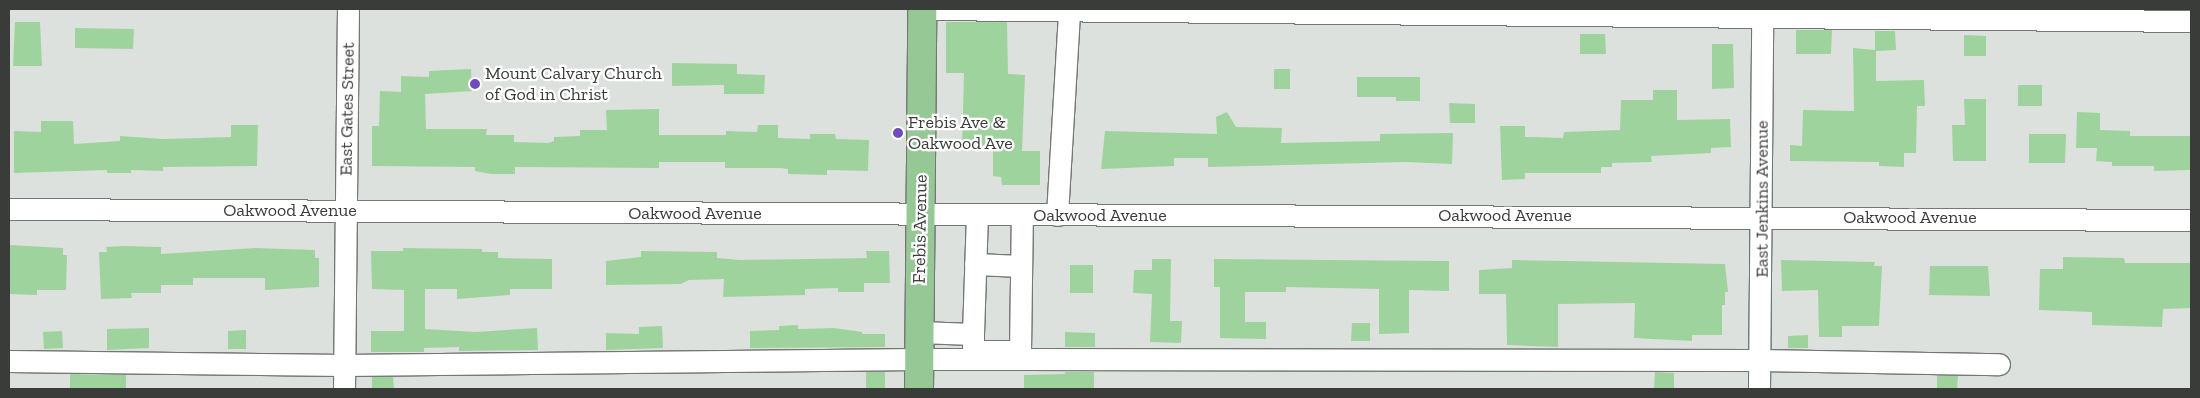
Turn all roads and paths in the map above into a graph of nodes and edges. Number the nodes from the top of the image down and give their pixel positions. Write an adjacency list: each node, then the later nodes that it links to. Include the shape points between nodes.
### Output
1 (348, 9): 7 (street, East Gates Street)
2 (922, 9): 3 (street); 8 (main road, Frebis Avenue)
3 (1070, 10): 4 (street); 11 (street)
4 (1762, 12): 5 (street); 12 (street, East Jenkins Avenue)
5 (2191, 21)
6 (9, 209): 7 (street, Oakwood Avenue)
7 (346, 210): 8 (street, Oakwood Avenue); 22 (street, East Gates Street)
8 (920, 215): 9 (street, Oakwood Avenue); 16 (main road, Frebis Avenue)
9 (977, 215): 10 (street, Oakwood Avenue); 14 (street)
10 (1022, 215): 11 (street, Oakwood Avenue); 15 (street)
11 (1057, 215): 12 (street, Oakwood Avenue)
12 (1762, 216): 13 (street, Oakwood Avenue); 20 (street, East Jenkins Avenue)
13 (2191, 220)
14 (975, 264): 15 (street); 17 (street)
15 (1021, 266): 17 (street, via 1020,351 973,351)
16 (919, 332): 17 (street); 18 (main road, Frebis Avenue)
17 (973, 334)
18 (919, 359): 20 (street); 22 (street); 24 (main road, Frebis Avenue)
19 (9, 360): 22 (street)
20 (1760, 360): 21 (street); 25 (street, East Jenkins Avenue)
21 (1999, 364)
22 (344, 365): 23 (street, East Gates Street)
23 (344, 389)
24 (919, 389)
25 (1759, 389)

